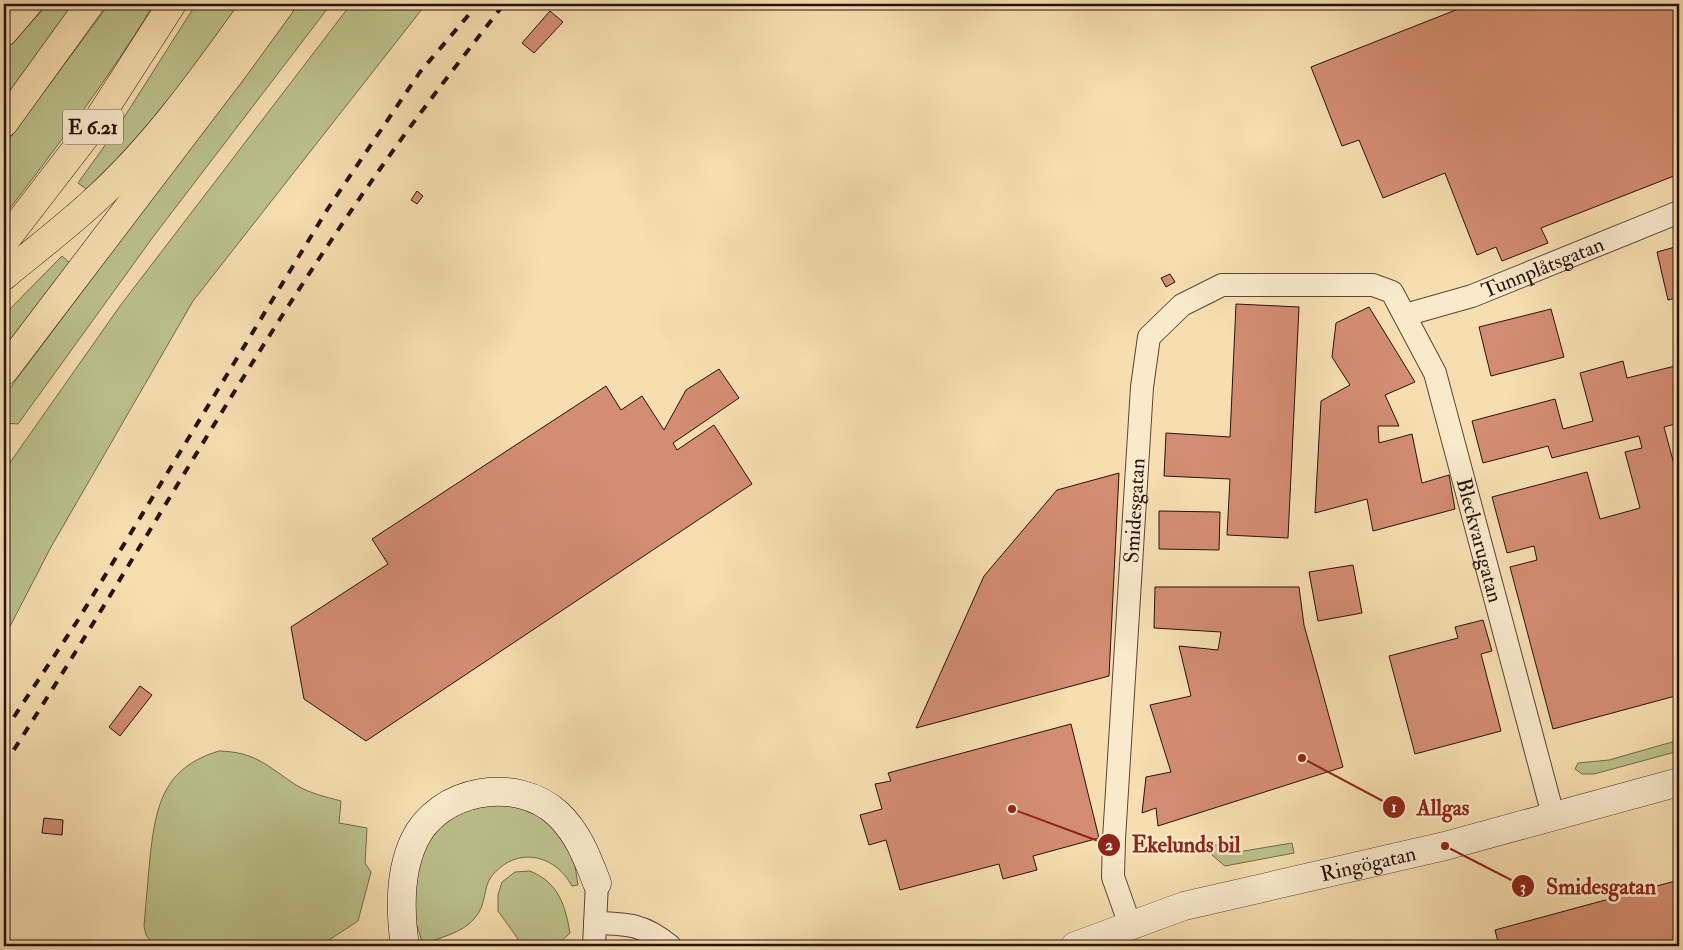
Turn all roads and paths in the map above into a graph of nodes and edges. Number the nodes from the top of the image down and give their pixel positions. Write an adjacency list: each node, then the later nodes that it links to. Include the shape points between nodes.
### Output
1 (28, 4): 6 (highway)
2 (90, 4): 7 (highway)
3 (172, 4): 9 (highway, E 6.21, via 95,124)
4 (256, 4): 10 (highway, via 183,102 138,155 95,200)
5 (281, 4): 13 (highway)
6 (4, 32)
7 (4, 123)
8 (1679, 212): 12 (street, Tunnplåtsgatan, via 1472,296)
9 (4, 242)
10 (4, 276)
11 (1373, 285): 12 (street, Bleckvarugatan, via 1392,292); 18 (street, Smidesgatan, via 1222,285 1182,305 1149,337 1142,387 1114,839 1113,877)
12 (1405, 315): 15 (street, Bleckvarugatan, via 1435,372)
13 (4, 371)
14 (1679, 782): 15 (street, Ringögatan)
15 (1553, 815): 18 (street, Ringögatan, via 1426,851 1184,906)
16 (597, 883): 17 (street); 20 (street, via 574,832 557,813 538,800 516,792 497,791 467,796 435,815 422,827 414,841 402,895)
17 (595, 924): 21 (street); 22 (street, via 644,928)
18 (1130, 925): 19 (street, Ringögatan)
19 (1084, 945)
20 (405, 946)
21 (594, 946)
22 (670, 946)

